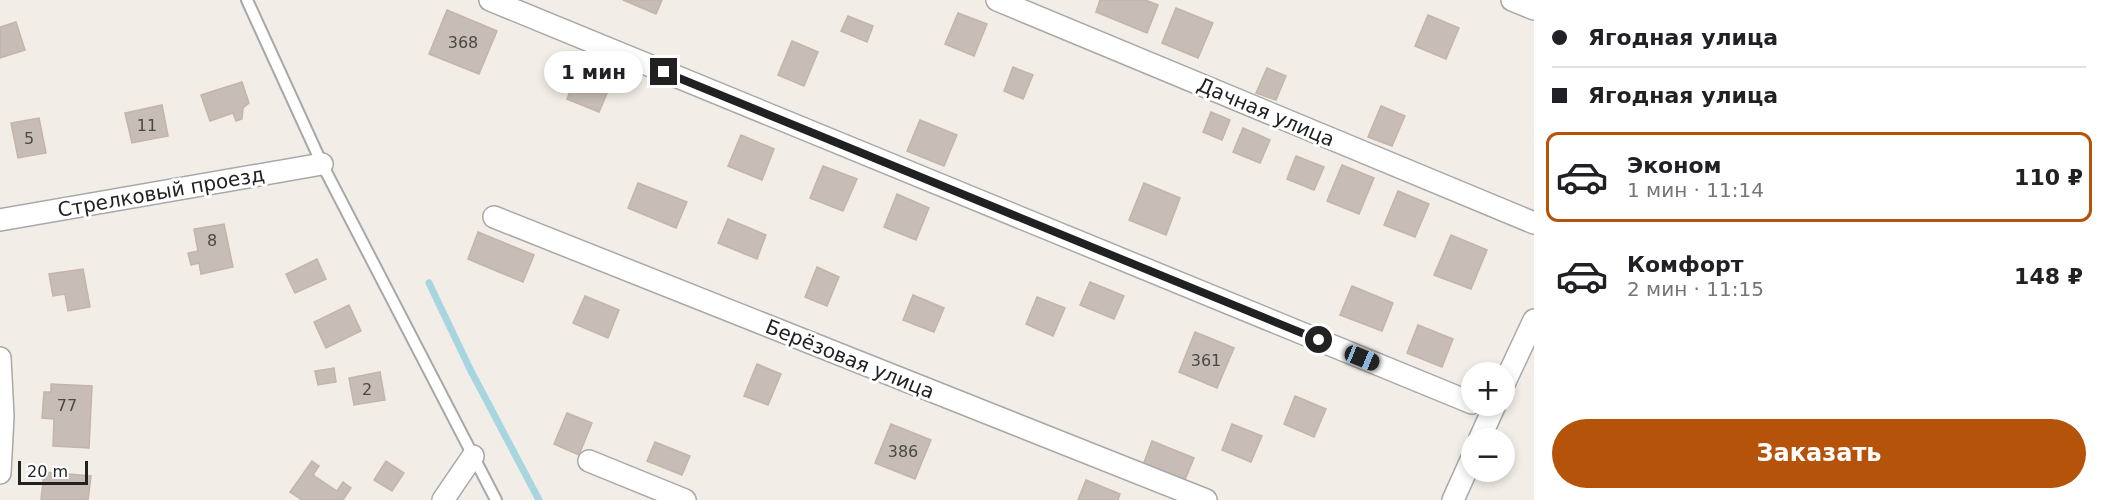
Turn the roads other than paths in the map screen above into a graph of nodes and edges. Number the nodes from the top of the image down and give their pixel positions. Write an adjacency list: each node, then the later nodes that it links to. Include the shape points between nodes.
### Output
1 (247, 0): 6 (lane)
2 (490, 0): 13 (street)
3 (997, 0): 9 (street, Дачная улица)
4 (1512, 0): 5 (street)
5 (1534, 9)
6 (322, 164): 8 (street, Стрелковый проезд); 14 (lane)
7 (494, 217): 21 (street, Берёзовая улица)
8 (0, 220)
9 (1534, 223)
10 (1534, 320): 12 (street)
11 (0, 358): 16 (street)
12 (1514, 362)
13 (1461, 398)
14 (473, 456): 18 (street); 19 (lane)
15 (589, 461): 20 (street)
16 (0, 473)
17 (1461, 482): 22 (street)
18 (443, 500)
19 (496, 500)
20 (685, 500)
21 (1206, 500)
22 (1453, 500)

